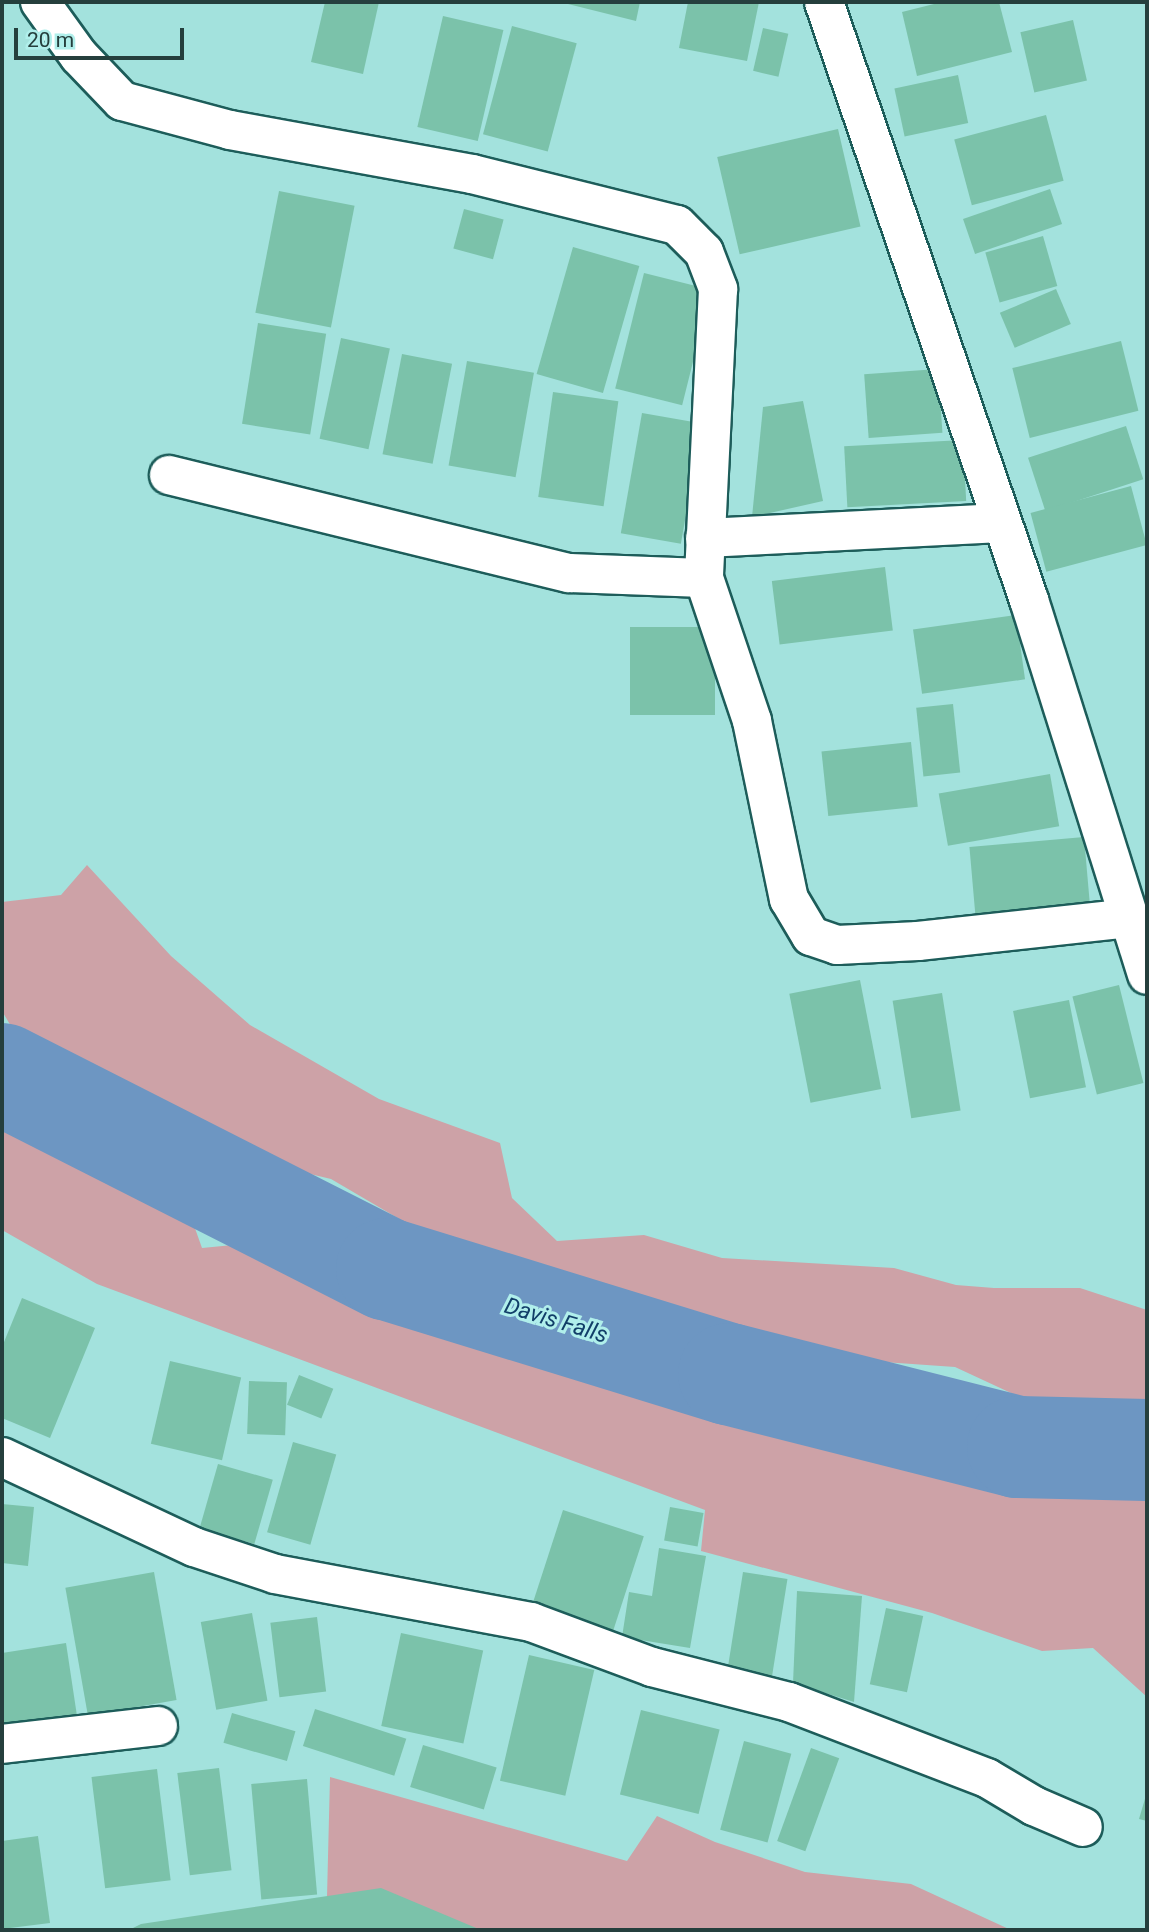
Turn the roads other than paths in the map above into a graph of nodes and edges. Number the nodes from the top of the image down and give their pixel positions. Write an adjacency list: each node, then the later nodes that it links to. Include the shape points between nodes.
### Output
1 (40, 2): 5 (street, via 79,56 122,101 230,130 472,174 677,226 704,252 718,289)
2 (824, 2): 4 (street)
3 (169, 475): 6 (street, via 569,573)
4 (1002, 523): 5 (street); 7 (street)
5 (705, 538): 6 (street)
6 (704, 578): 7 (street, via 752,721 789,899 811,936 837,945 918,941)
7 (1129, 918): 8 (street)
8 (1147, 975)
9 (2, 1457): 12 (street, via 194,1548 275,1574 531,1622 652,1667 789,1702 987,1778 1034,1806)
10 (158, 1726): 11 (street)
11 (2, 1744)
12 (1083, 1827)

